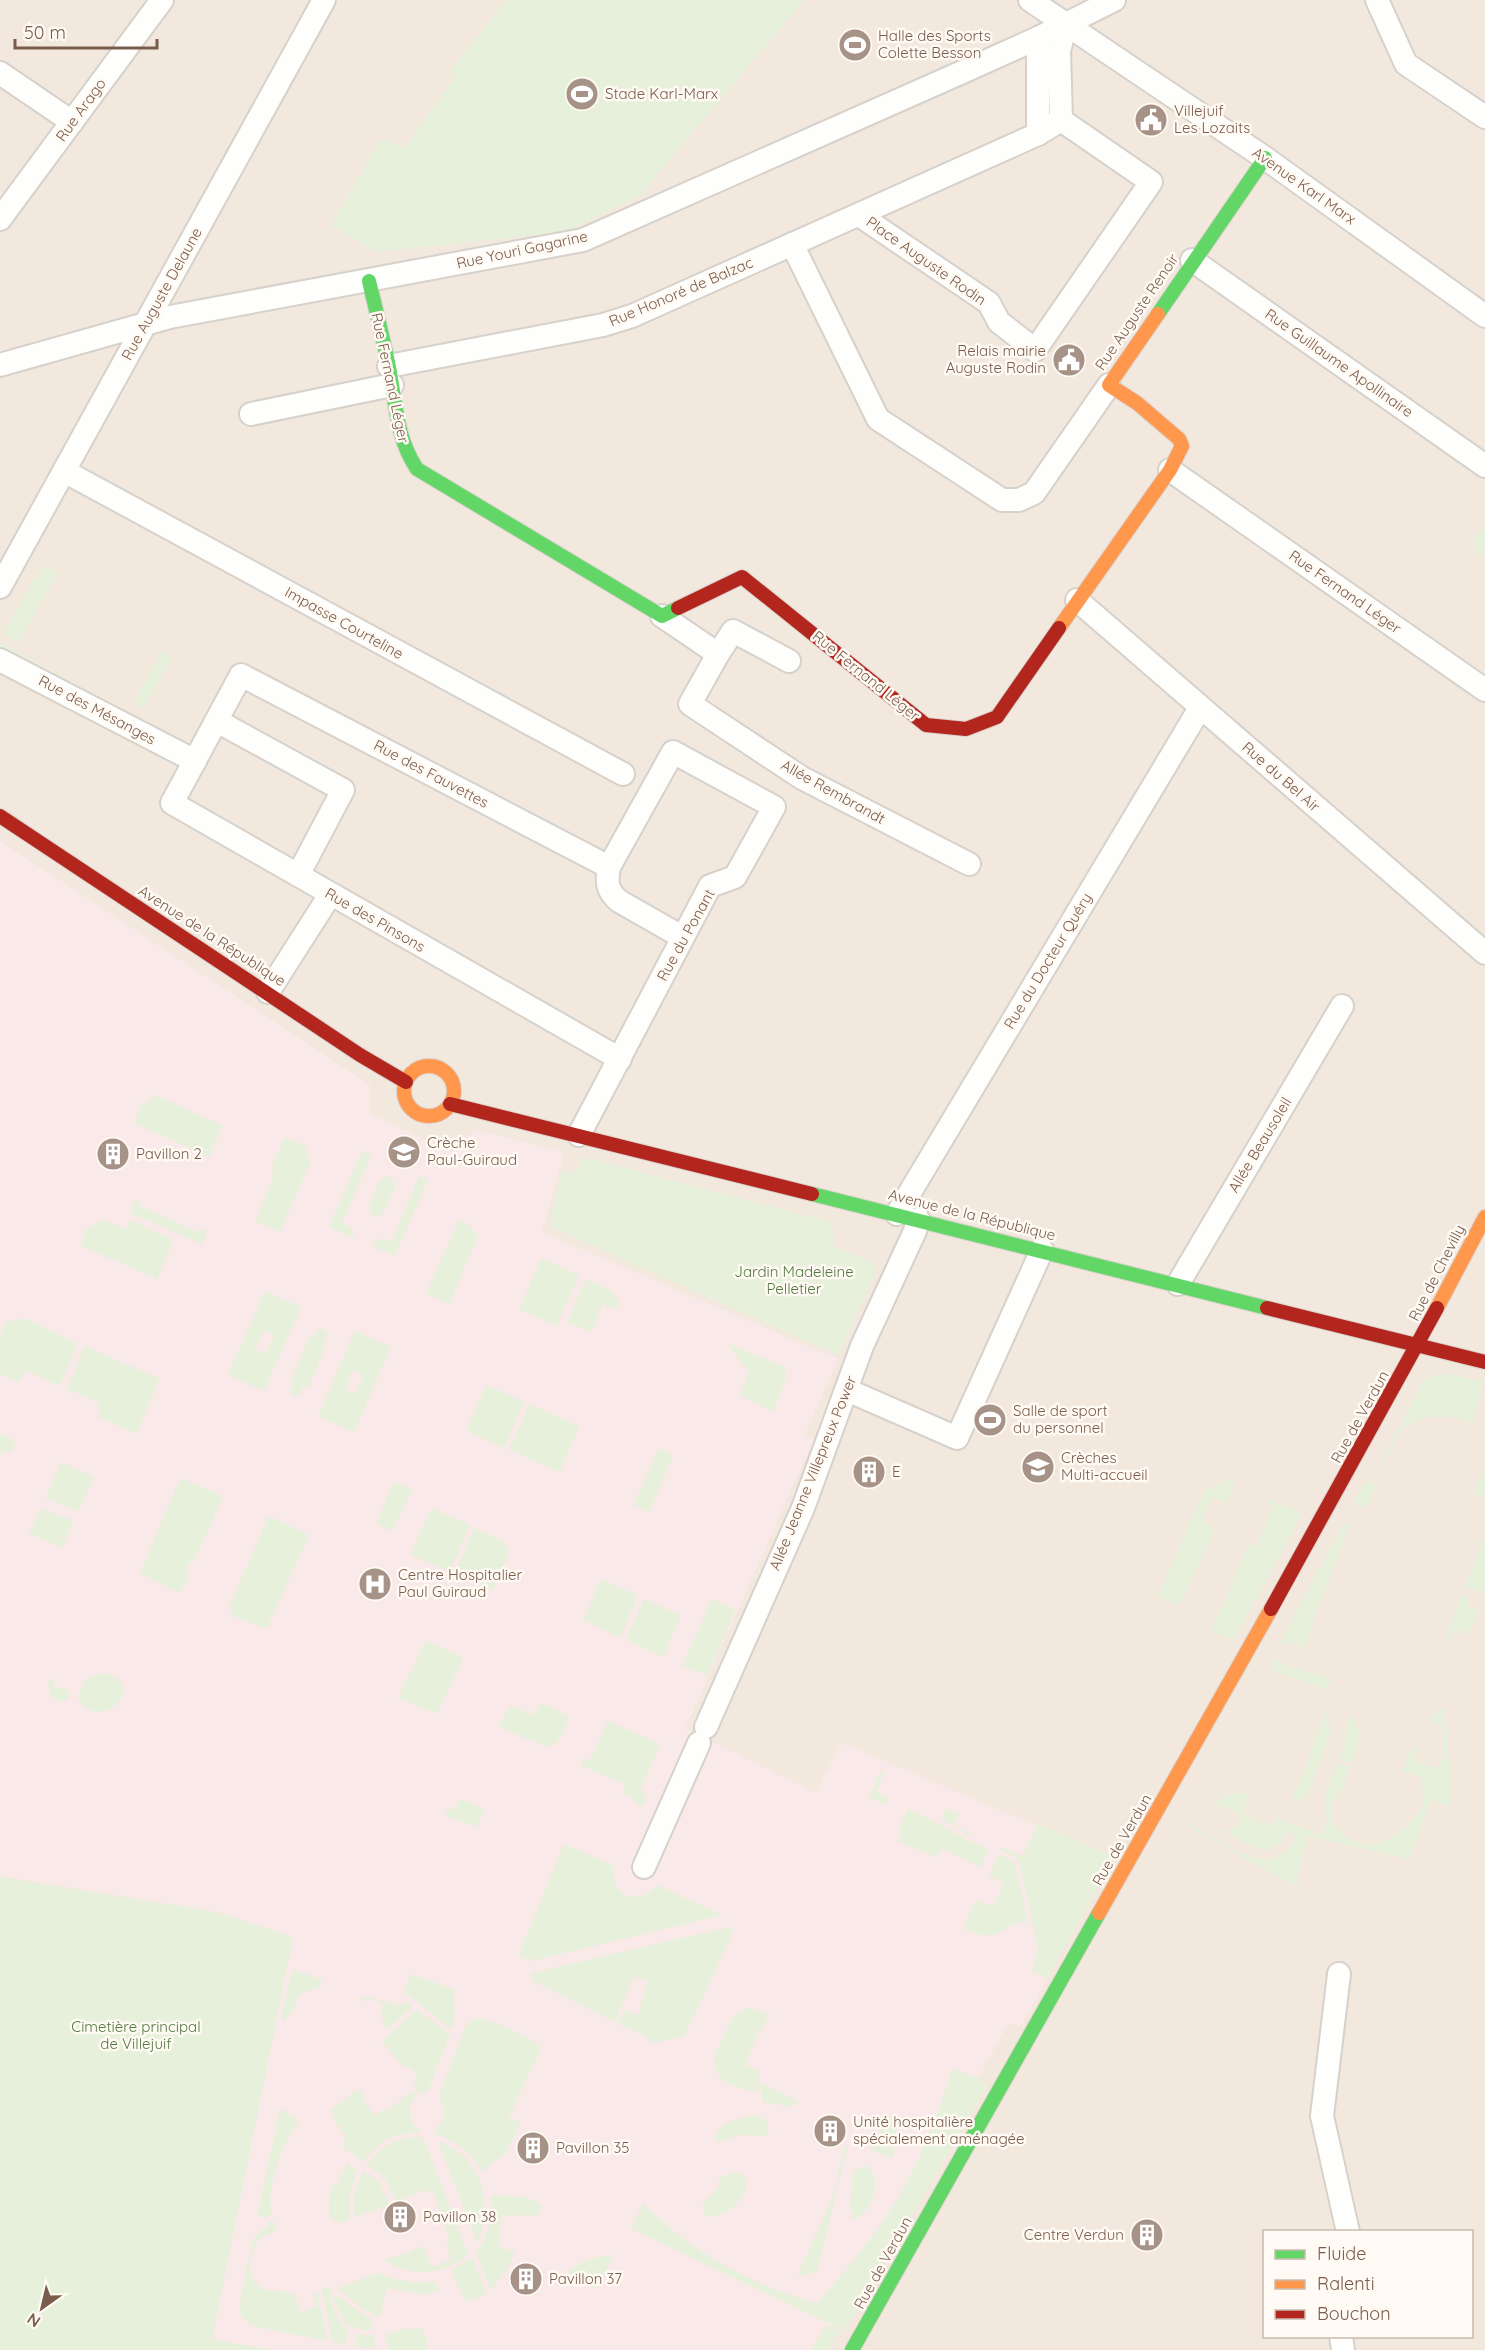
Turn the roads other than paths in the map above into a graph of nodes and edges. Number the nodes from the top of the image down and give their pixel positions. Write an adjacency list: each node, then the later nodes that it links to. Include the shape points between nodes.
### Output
1 (162, 0): 11 (street, Rue Arago)
2 (324, 0): 20 (street, Rue Auguste Delaune)
3 (1030, 0): 6 (street, Avenue Karl Marx)
4 (1113, 0): 6 (street, Rue Youri Gagarine)
5 (1377, 0): 9 (street, via 1406,64)
6 (1066, 24): 7 (street, Rue Youri Gagarine); 10 (street, via 1059,51); 13 (street, Avenue Karl Marx)
7 (1038, 38): 12 (street); 18 (street, Rue Youri Gagarine, via 583,240)
8 (0, 73): 11 (street)
9 (1485, 117)
10 (1061, 120): 12 (street, Place Auguste Rodin); 14 (street, Place Auguste Rodin, via 1151,182 1035,350 999,322 989,303)
11 (72, 122): 15 (street, Rue Arago)
12 (1038, 134): 14 (street, Place Auguste Rodin)
13 (1265, 158): 17 (street, Rue Auguste Renoir); 19 (street, Avenue Karl Marx)
14 (859, 215): 16 (street, Rue Honoré de Balzac)
15 (0, 219)
16 (792, 244): 22 (street, Rue Honoré de Balzac, via 603,326); 23 (street, via 878,419 1002,500 1020,500 1034,493)
17 (1192, 260): 23 (street, Rue Auguste Renoir); 25 (street, Rue Guillaume Apollinaire)
18 (369, 281): 20 (street, Rue Youri Gagarine); 22 (street, Rue Fernand Léger)
19 (1485, 316)
20 (147, 323): 21 (street, Rue Youri Gagarine); 27 (street, Rue Auguste Delaune)
21 (0, 365)
22 (391, 376): 24 (street, Rue Honoré de Balzac); 30 (street, Rue Fernand Léger, via 402,442 417,469)
23 (1109, 385): 26 (street, Rue Auguste Renoir, via 1179,439 1182,446)
24 (251, 414)
25 (1485, 466)
26 (1170, 470): 29 (street, Rue Fernand Léger); 34 (street, Rue Fernand Léger)
27 (64, 471): 28 (street, Rue Auguste Delaune); 38 (street, Impasse Courteline)
28 (0, 587)
29 (1077, 600): 30 (street, Rue Fernand Léger, via 998,717 966,729 926,724 742,577); 35 (street, Rue du Bel Air)
30 (662, 616): 31 (street)
31 (718, 654): 33 (street, Allée Rembrandt, via 733,631); 40 (street, Allée Rembrandt, via 690,704 802,778)
32 (0, 660): 37 (street, Rue des Mésanges)
33 (789, 661)
34 (1485, 690)
35 (1200, 708): 45 (street, Rue du Bel Air); 52 (street, Rue du Docteur Quéry)
36 (217, 721): 37 (street, Rue des Fauvettes); 41 (street, Rue des Fauvettes, via 241,675); 42 (street, via 343,790)
37 (195, 761): 42 (street, Rue des Pinsons, via 172,803)
38 (623, 774)
39 (0, 816): 46 (street, Avenue de la République)
40 (969, 864)
41 (609, 867): 44 (street, via 606,881 619,902); 44 (street, Rue du Ponant, via 673,752 774,807 735,877 710,886)
42 (298, 875): 43 (street, Rue des Pinsons)
43 (330, 895): 46 (street); 48 (street, Rue des Pinsons)
44 (682, 938): 48 (street, Rue du Ponant)
45 (1485, 952)
46 (268, 992): 49 (street, Avenue de la République)
47 (1342, 1006): 55 (street, Allée Beausoleil)
48 (620, 1059): 51 (street, Rue du Ponant)
49 (406, 1082): 50 (street, via 407,1103 417,1113 439,1113); 50 (street, via 416,1070 440,1068 454,1088)
50 (450, 1104): 51 (street, Avenue de la République)
51 (579, 1135): 52 (street, Avenue de la République)
52 (907, 1216): 54 (street, Avenue de la République); 58 (street, Allée Jeanne Villepreux Power, via 915,1231 862,1347)
53 (1485, 1217): 56 (street, Rue de Chevilly)
54 (1042, 1250): 55 (street, Avenue de la République); 58 (street, via 957,1438)
55 (1178, 1284): 56 (street, Avenue de la République)
56 (1418, 1346): 57 (street, Avenue de la République); 62 (street, Rue de Verdun)
57 (1485, 1362)
58 (847, 1390): 59 (street, Allée Jeanne Villepreux Power, via 803,1509)
59 (644, 1867)
60 (1339, 1974): 61 (street, via 1322,2116)
61 (1348, 2230)
62 (852, 2350)

